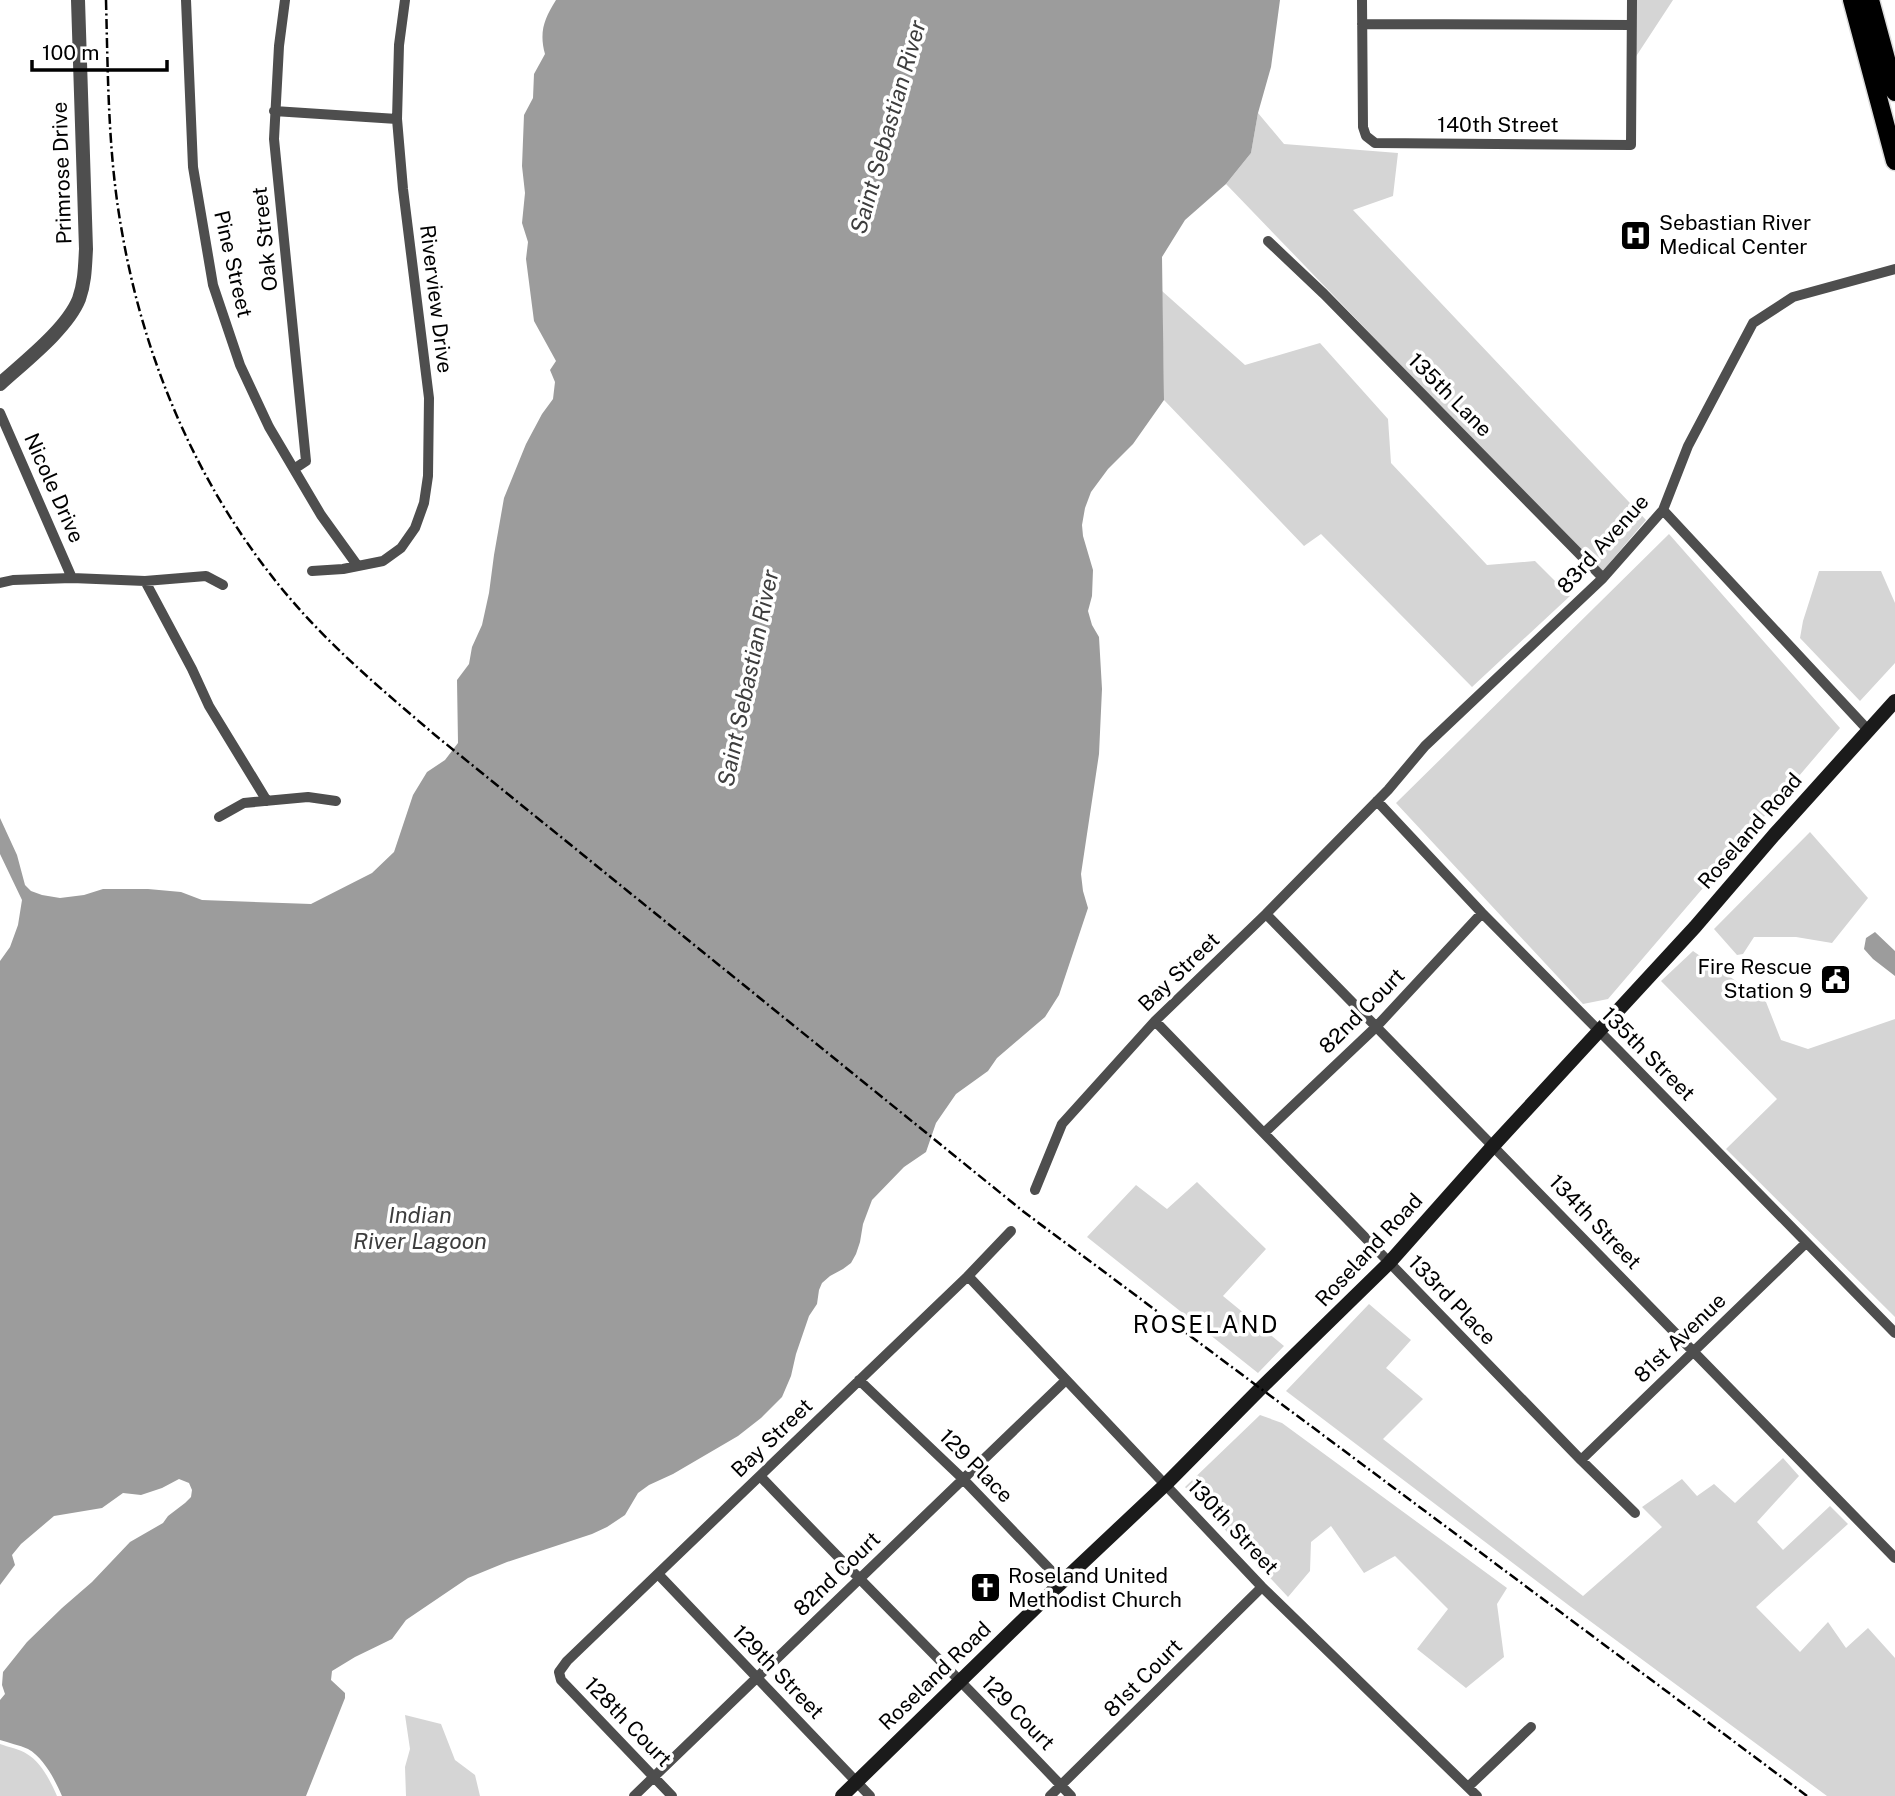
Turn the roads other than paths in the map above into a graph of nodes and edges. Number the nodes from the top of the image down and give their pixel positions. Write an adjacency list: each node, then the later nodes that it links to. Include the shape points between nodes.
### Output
1 (78, 0): 17 (street, Primrose Drive, via 84,279 78,301 62,326)
2 (186, 0): 19 (street, Pine Street, via 192,167 213,285 240,365 269,428)
3 (285, 0): 12 (street, Oak Street)
4 (405, 0): 13 (street, Riverview Drive)
5 (1362, 0): 9 (street)
6 (1632, 0): 10 (street)
7 (1852, 0): 14 (main road)
8 (1870, 0): 11 (main road)
9 (1362, 24): 10 (street); 10 (street, 140th Street, via 1363,127 1375,143 1631,145)
10 (1632, 25)
11 (1895, 92)
12 (274, 111): 13 (street); 19 (street, Oak Street, via 306,461)
13 (397, 119): 21 (street, Riverview Drive, via 429,398 428,476 415,528 401,548 383,561)
14 (1895, 161)
15 (1268, 241): 24 (street, 135th Lane)
16 (1895, 269): 20 (street, 83rd Avenue, via 1793,297 1752,323 1688,446)
17 (0, 384)
18 (0, 413): 23 (street, Nicole Drive)
19 (295, 469): 21 (street, Pine Street)
20 (1663, 510): 24 (street, 83rd Avenue); 29 (street)
21 (357, 565): 22 (street, Riverview Drive)
22 (312, 571)
23 (72, 578): 25 (street); 26 (street)
24 (1603, 578): 32 (street, 83rd Avenue, via 1426,746)
25 (145, 581): 27 (street, via 206,576); 30 (street, via 209,706)
26 (0, 583)
27 (223, 585)
28 (1895, 701): 29 (main road, Roseland Road)
29 (1868, 730): 38 (main road, Roseland Road)
30 (267, 801): 31 (street, via 308,797); 33 (street, via 244,803)
31 (336, 801)
32 (1377, 801): 34 (street, 135th Street); 35 (street, Bay Street)
33 (219, 817)
34 (1482, 913): 37 (street, 82nd Court); 38 (street, 135th Street)
35 (1266, 914): 36 (street, Bay Street); 37 (street, 134th Street)
36 (1155, 1021): 39 (street, 133rd Place); 41 (street, Bay Street, via 1062,1124)
37 (1376, 1027): 39 (street, 82nd Court); 40 (street, 134th Street)
38 (1598, 1031): 40 (main road, Roseland Road); 43 (street, 135th Street)
39 (1265, 1133): 44 (street, 133rd Place)
40 (1493, 1146): 44 (main road, Roseland Road); 47 (street, 134th Street)
41 (1035, 1190)
42 (1011, 1231): 45 (street, Bay Street)
43 (1806, 1244): 46 (street, 135th Street); 47 (street, 81st Avenue)
44 (1389, 1263): 50 (street, 133rd Place); 53 (main road, Roseland Road)
45 (968, 1276): 48 (street, Bay Street); 49 (street, 130th Street)
46 (1895, 1333)
47 (1695, 1352): 50 (street, 81st Avenue); 55 (street, 134th Street)
48 (859, 1380): 51 (street, Bay Street); 52 (street, 129 Place)
49 (1066, 1380): 52 (street, 82nd Court); 53 (street, 130th Street)
50 (1581, 1460): 54 (street, 133rd Place)
51 (760, 1476): 56 (street, Bay Street); 57 (street, 129 Court)
52 (963, 1479): 57 (street, 82nd Court); 58 (street, 129 Place)
53 (1166, 1484): 58 (main road, Roseland Road); 59 (street, 130th Street)
54 (1635, 1513)
55 (1895, 1558)
56 (658, 1574): 60 (street, Bay Street); 61 (street, 129th Street)
57 (859, 1580): 61 (street, 82nd Court); 62 (street, 129 Court)
58 (1062, 1582): 62 (main road, Roseland Road)
59 (1262, 1587): 66 (street, 81st Court); 67 (street, 130th Street)
60 (559, 1672): 64 (street, 128th Court, via 561,1680)
61 (757, 1678): 64 (street, 82nd Court); 65 (street, 129th Street)
62 (961, 1681): 65 (main road, Roseland Road); 66 (street, 129 Court)
63 (1531, 1727): 67 (street)
64 (653, 1776): 68 (street, 82nd Court); 69 (street, 128th Court)
65 (856, 1782): 70 (main road, Roseland Road); 71 (street, 129th Street)
66 (1061, 1785): 72 (street, 81st Court); 73 (street, 129 Court)
67 (1468, 1787): 74 (street, 130th Street)
68 (634, 1796)
69 (672, 1796)
70 (842, 1796)
71 (870, 1796)
72 (1050, 1796)
73 (1071, 1796)
74 (1477, 1796)

